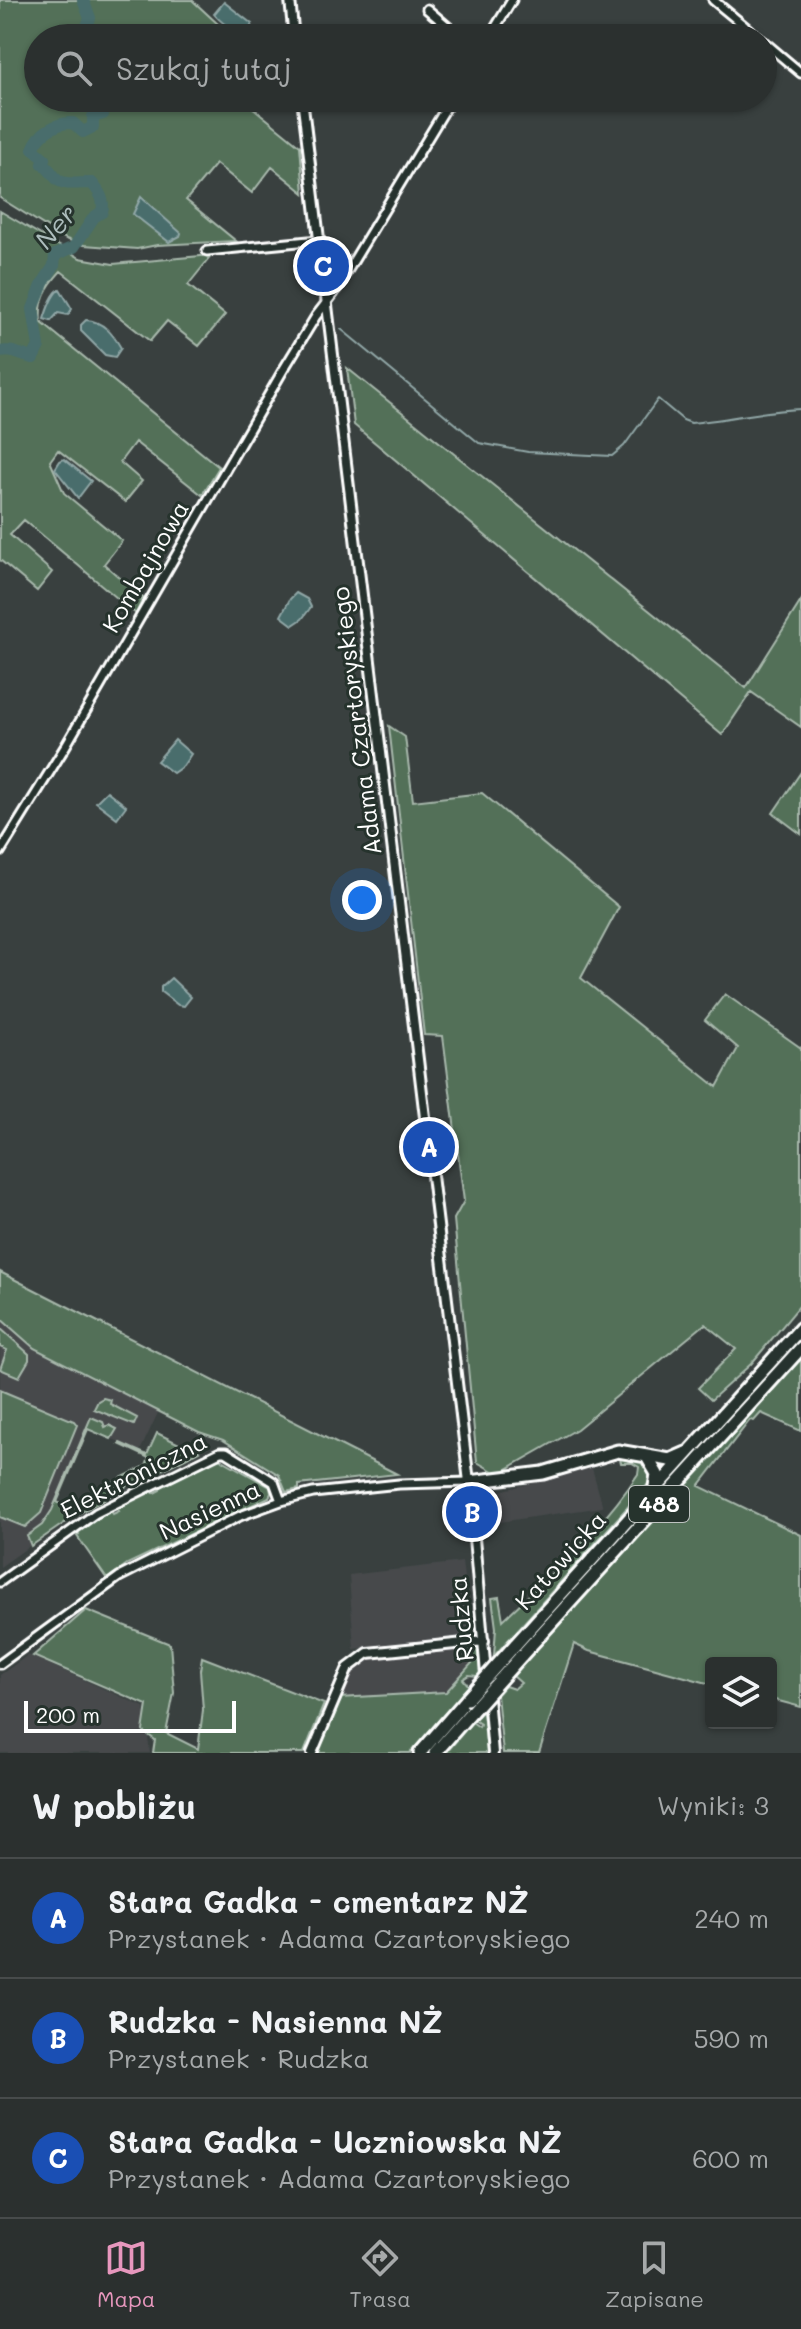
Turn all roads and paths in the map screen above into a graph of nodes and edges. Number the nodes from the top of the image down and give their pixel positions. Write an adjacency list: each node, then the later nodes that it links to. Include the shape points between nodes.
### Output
1 (290, 0): 5 (street)
2 (512, 0): 7 (street)
3 (713, 0): 8 (street)
4 (427, 9): 6 (street)
5 (293, 24)
6 (445, 24)
7 (497, 24)
8 (742, 24)
9 (777, 53): 10 (street)
10 (801, 73)
11 (304, 112): 13 (street, Adama Czartoryskiego)
12 (443, 112): 15 (street, Kombajnowa)
13 (319, 240): 14 (street); 15 (street, Adama Czartoryskiego)
14 (207, 251)
15 (327, 302): 16 (street, Kombajnowa); 21 (street, Adama Czartoryskiego)
16 (0, 852)
17 (801, 1328): 19 (main road, Katowicka / 488)
18 (801, 1348): 26 (main road, Katowicka / 488)
19 (691, 1451): 20 (main road, via 670,1460); 22 (main road, Katowicka / 488)
20 (647, 1457): 21 (main road, via 618,1451 543,1473); 22 (main road, via 657,1474)
21 (469, 1482): 23 (street, Nasienna, via 334,1490); 25 (street, Rudzka)
22 (654, 1493): 26 (main road, Katowicka / 488)
23 (281, 1501): 24 (street, Elektroniczna, via 274,1482 220,1452 96,1513); 27 (street, Nasienna, via 119,1577)
24 (0, 1582)
25 (484, 1641): 28 (street, via 368,1653 356,1660); 31 (street, Rudzka)
26 (518, 1650): 29 (main road, Katowicka / 488, bridge); 30 (main road, Katowicka / 488, bridge)
27 (0, 1664)
28 (312, 1753)
29 (420, 1753)
30 (437, 1753)
31 (493, 1753)

